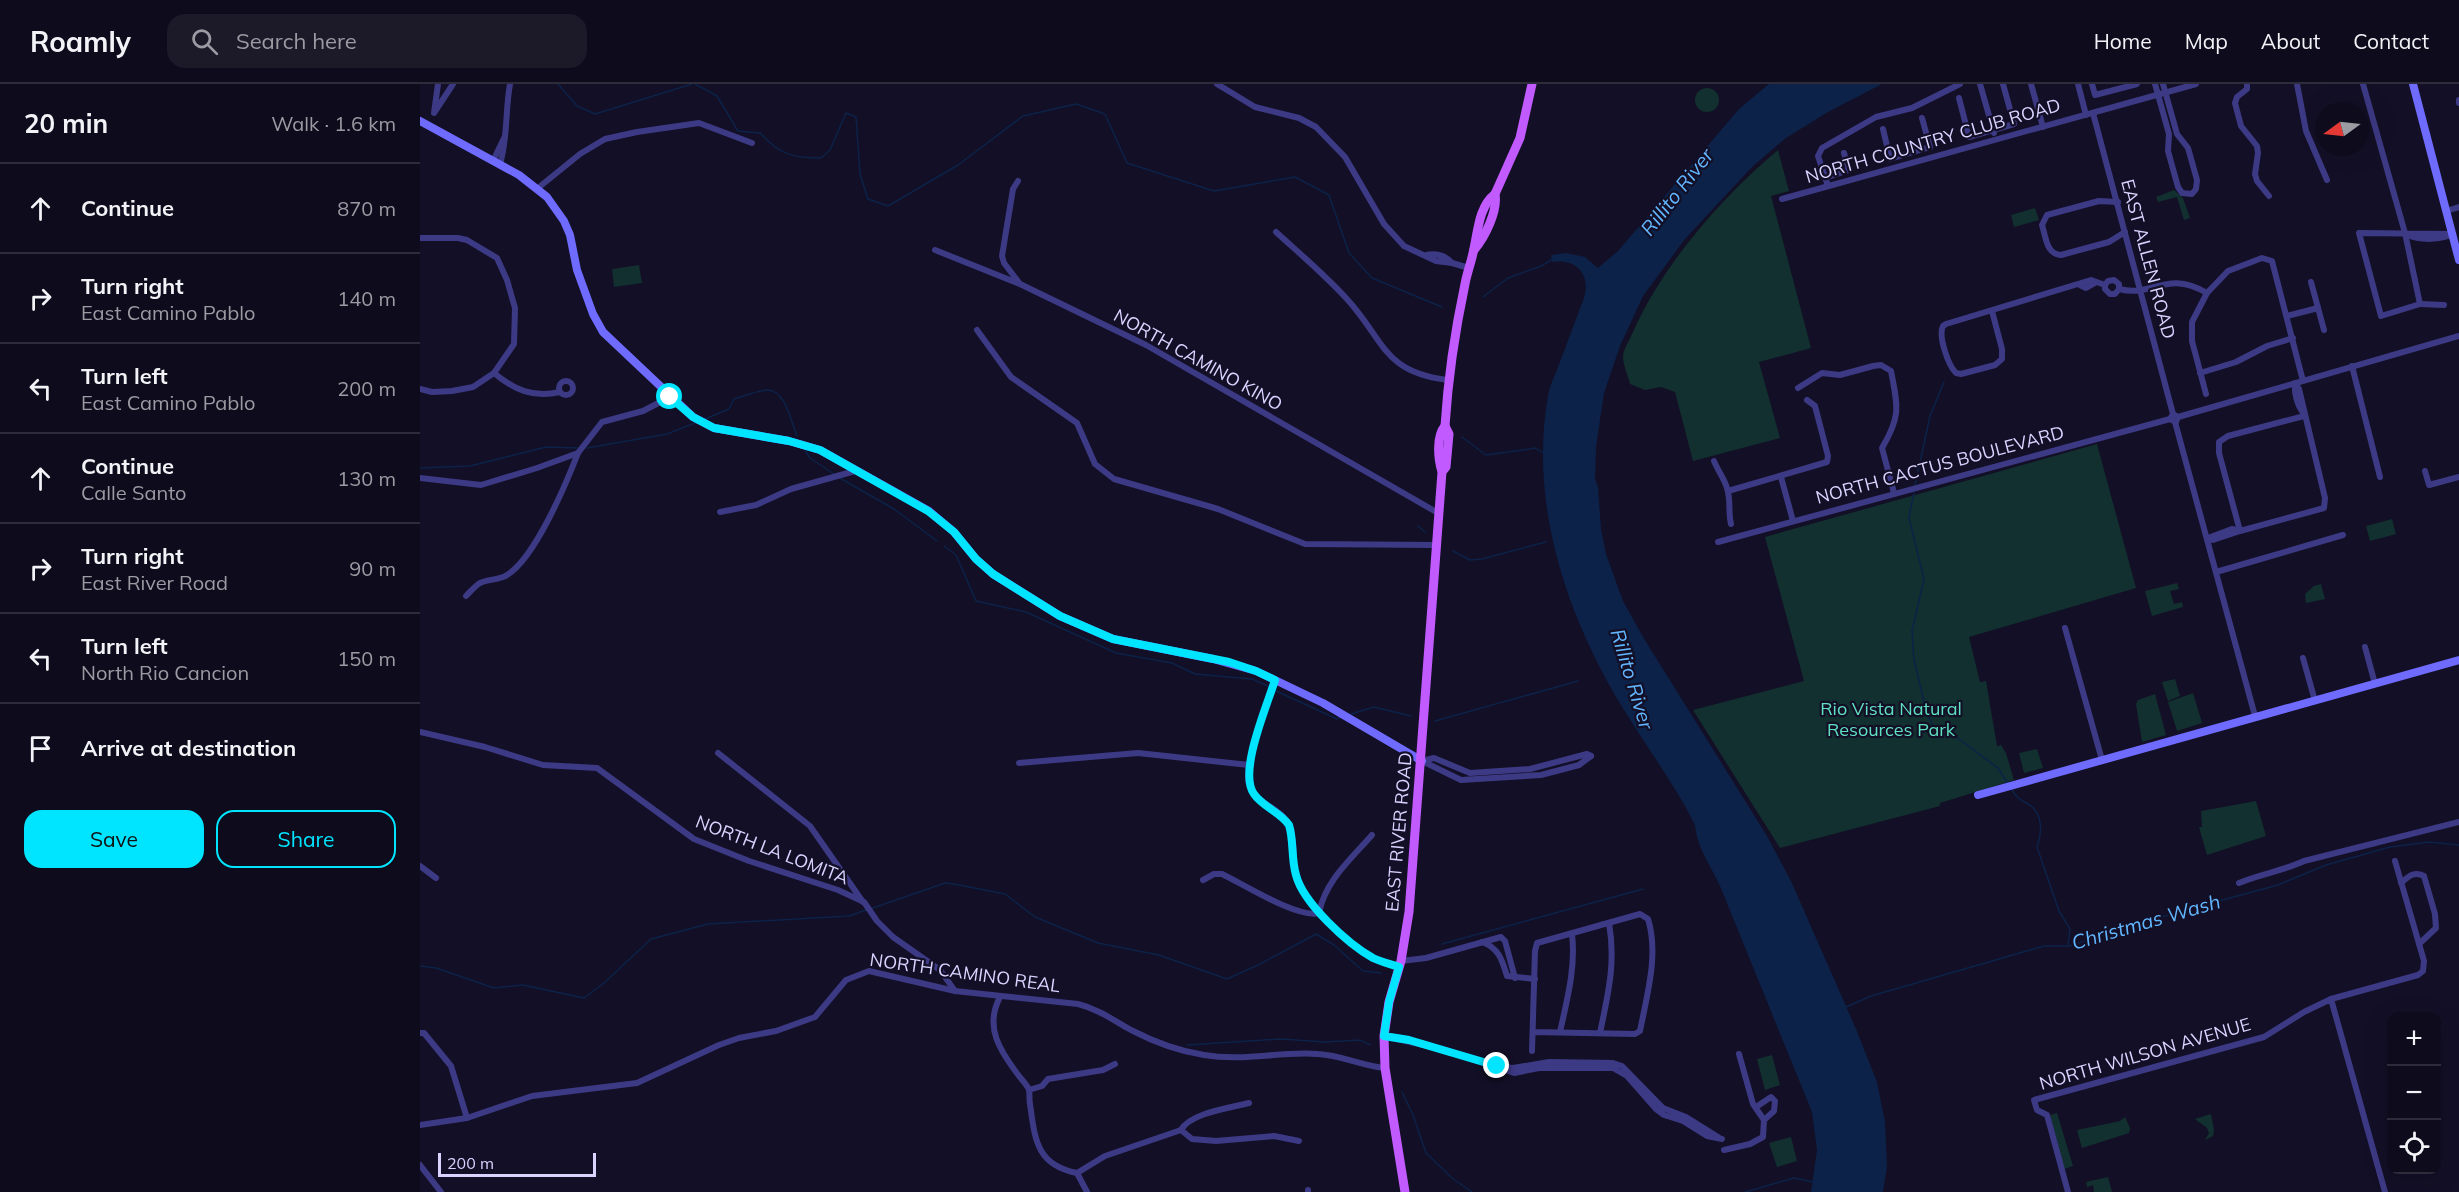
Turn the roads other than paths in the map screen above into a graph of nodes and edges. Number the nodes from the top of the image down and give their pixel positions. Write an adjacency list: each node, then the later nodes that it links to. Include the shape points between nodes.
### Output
1 (438, 84): 22 (street)
2 (453, 84): 22 (street)
3 (510, 84): 33 (street, via 506,143)
4 (1216, 84): 52 (street, via 1255,107 1299,118 1316,127 1345,157 1384,224 1404,246 1426,255 1446,256 1452,263)
5 (1532, 84): 52 (main road, EAST RIVER ROAD, via 1520,138 1495,194 1483,241 1474,250)
6 (1960, 84): 35 (street, via 1912,108 1876,117 1822,148 1818,156)
7 (1980, 84): 28 (street)
8 (2003, 84): 28 (street, via 2014,124)
9 (2031, 84): 26 (street)
10 (2079, 84): 23 (street, EAST ALLEN ROAD)
11 (2092, 84): 12 (street, via 2094,95)
12 (2137, 84)
13 (2156, 84): 20 (street)
14 (2163, 84): 20 (street)
15 (2196, 84): 20 (street, NORTH COUNTRY CLUB ROAD)
16 (2247, 84): 40 (street, via 2235,103 2241,126 2257,146 2257,181)
17 (2297, 84): 36 (street, via 2307,131)
18 (2363, 84): 47 (street)
19 (2413, 84): 44 (street)
20 (2162, 94): 20 (street, via 2168,152 2178,187 2182,193 2192,194 2197,180 2188,148 2177,134); 23 (street, NORTH COUNTRY CLUB ROAD)
21 (1959, 98): 28 (street, via 1969,137)
22 (434, 113): 25 (street)
23 (2090, 114): 26 (street, NORTH COUNTRY CLUB ROAD); 42 (street, EAST ALLEN ROAD)
24 (1922, 118): 32 (street, via 1930,147)
25 (424, 124): 33 (street)
26 (2043, 126): 29 (street, NORTH COUNTRY CLUB ROAD)
27 (1883, 129): 32 (street, via 1890,159)
28 (1993, 130): 29 (street)
29 (1995, 140): 34 (street, NORTH COUNTRY CLUB ROAD)
30 (752, 143): 39 (street, via 699,123 638,132 605,140 580,154)
31 (1844, 153): 35 (street, via 1849,170)
32 (1909, 154): 34 (street)
33 (496, 162): 39 (street)
34 (1911, 163): 38 (street, NORTH COUNTRY CLUB ROAD)
35 (1825, 178): 38 (street)
36 (2327, 180)
37 (1018, 181): 54 (street, via 1012,189 1002,256)
38 (1828, 186): 41 (street, NORTH COUNTRY CLUB ROAD)
39 (538, 188): 78 (street, via 564,221 581,281 603,332)
40 (2270, 196)
41 (1782, 199)
42 (2118, 202): 46 (street, EAST ALLEN ROAD); 46 (street, via 2099,201 2047,215 2043,225 2050,251 2055,255 2109,242)
43 (2459, 207): 44 (street)
44 (2446, 211): 48 (street)
45 (1275, 232): 71 (street, via 1347,298 1389,356 1424,377)
46 (2125, 232): 57 (street, EAST ALLEN ROAD)
47 (2405, 233): 48 (street, via 2420,238); 59 (street); 59 (street, via 2359,233 2381,316)
48 (2452, 234): 51 (street)
49 (420, 238): 69 (street, via 467,240 497,258 515,308 514,344)
50 (935, 250): 54 (street, NORTH CAMINO KINO)
51 (2459, 260)
52 (1469, 268): 71 (main road, EAST RIVER ROAD)
53 (2311, 282): 61 (street)
54 (1020, 284): 93 (street, NORTH CAMINO KINO, via 1146,345)
55 (2105, 285): 56 (street, via 2114,280); 56 (street, via 2110,294); 62 (street, via 2091,280)
56 (2119, 289): 57 (street)
57 (2141, 289): 58 (street, via 2180,282); 81 (street, EAST ALLEN ROAD)
58 (2208, 293): 63 (street, via 2228,271 2262,258 2272,261); 70 (street, via 2190,333)
59 (2420, 304): 60 (street)
60 (2445, 305)
61 (2318, 308): 63 (street); 65 (street)
62 (1992, 311): 62 (street, via 1946,324 1941,330 1950,366 1956,373 1995,365 2002,359)
63 (2288, 316): 67 (street)
64 (977, 330): 100 (street, via 1011,377 1077,423 1095,464 1114,479 1218,509 1305,544)
65 (2324, 330)
66 (2459, 336): 68 (street, NORTH CACTUS BOULEVARD)
67 (2293, 338): 70 (street); 72 (street)
68 (2352, 366): 72 (street, NORTH CACTUS BOULEVARD); 87 (street)
69 (494, 373): 75 (street, via 473,387 432,392); 76 (street, via 528,394)
70 (2200, 373): 77 (street)
71 (1448, 380): 93 (main road, EAST RIVER ROAD, via 1445,426 1449,434)
72 (2304, 381): 73 (street, NORTH CACTUS BOULEVARD)
73 (2295, 383): 80 (street); 81 (street, NORTH CACTUS BOULEVARD)
74 (1797, 388): 91 (street, via 1822,373 1840,375 1881,365 1891,371 1898,408 1882,448)
75 (420, 389)
76 (560, 392)
77 (2206, 394)
78 (670, 397): 82 (street, via 643,411 602,422); 84 (street, via 693,417 714,428 804,444)
79 (1807, 400): 86 (street, via 1815,406 1828,456 1826,463)
80 (2304, 415): 96 (street, via 2219,442); 96 (street, via 2325,498 2324,508)
81 (2174, 418): 91 (street, NORTH CACTUS BOULEVARD); 98 (street, EAST ALLEN ROAD)
82 (578, 453): 89 (street, via 481,485); 102 (street, via 549,517 524,557 507,575 478,584)
83 (1714, 461): 90 (street)
84 (855, 471): 92 (street, via 791,489 756,505); 107 (street, via 928,511 954,532 993,574 1060,616 1113,639 1229,662)
85 (2425, 471): 88 (street, via 2429,485)
86 (1781, 477): 90 (street); 94 (street)
87 (2380, 477)
88 (2459, 477)
89 (420, 478)
90 (1728, 491): 95 (street)
91 (1894, 493): 94 (street, NORTH CACTUS BOULEVARD)
92 (720, 512)
93 (1438, 513): 100 (main road, EAST RIVER ROAD)
94 (1793, 521): 99 (street, NORTH CACTUS BOULEVARD)
95 (1731, 524)
96 (2240, 531): 98 (street, via 2213,540)
97 (2343, 535): 101 (street)
98 (2208, 538): 101 (street, EAST ALLEN ROAD)
99 (1718, 542)
100 (1436, 545): 114 (main road, EAST RIVER ROAD)
101 (2216, 572): 110 (street, EAST ALLEN ROAD)
102 (466, 596)
103 (2065, 627): 113 (street)
104 (2365, 647): 108 (street)
105 (2303, 658): 109 (street)
106 (2459, 660): 108 (street)
107 (1275, 680): 114 (street, via 1323,703); 116 (street)
108 (2375, 684): 109 (street)
109 (2314, 701): 110 (street)
110 (2256, 716): 113 (street)
111 (420, 732): 126 (street, NORTH LA LOMITA, via 543,765 597,768 694,839)
112 (717, 753): 126 (street, via 810,826)
113 (2102, 760): 117 (street)
114 (1422, 761): 114 (street, via 1461,780 1541,775 1579,765 1591,756 1530,769 1470,774 1434,758); 132 (main road, EAST RIVER ROAD, via 1410,912)
115 (1019, 763): 116 (street, via 1138,753)
116 (1249, 765): 127 (street, via 1253,793 1289,825 1296,877)
117 (1978, 795)
118 (2459, 822): 124 (street, via 2304,861 2287,870)
119 (1372, 835): 127 (street, via 1331,881)
120 (2395, 861): 125 (street)
121 (420, 866): 122 (street)
122 (436, 878)
123 (1203, 880): 127 (street, via 1222,874 1284,905 1312,915)
124 (2239, 883)
125 (2402, 883): 131 (street); 131 (street, via 2410,875 2424,876 2435,914 2436,928)
126 (864, 902): 135 (street, NORTH LA LOMITA, via 893,937 940,970)
127 (1319, 913): 132 (street, via 1376,960)
128 (1609, 923): 129 (street); 141 (street, via 1613,972); 141 (street, via 1640,915 1648,919 1652,932 1651,975 1640,1031)
129 (1572, 934): 134 (street, via 1537,943); 139 (street, via 1571,982)
130 (1481, 942): 132 (street); 133 (street, via 1499,952 1508,976); 133 (street, via 1501,937 1505,940)
131 (2419, 944): 137 (street, NORTH WILSON AVENUE, via 2424,961 2423,971 2418,975)
132 (1400, 964): 142 (main road, EAST RIVER ROAD)
133 (1515, 978): 134 (street)
134 (1535, 979): 138 (street)
135 (955, 991): 136 (street, NORTH CAMINO REAL); 151 (street, NORTH CAMINO REAL, via 869,971 846,980 815,1017 793,1026 719,1045 637,1083 532,1096)
136 (1000, 997): 147 (street, NORTH CAMINO REAL, via 1078,1004 1163,1045 1204,1055 1235,1059 1318,1054); 148 (street, via 992,1019 997,1043)
137 (2331, 999): 162 (street, NORTH WILSON AVENUE, via 2264,1036 2034,1100 2037,1110 2047,1115); 163 (street)
138 (1533, 1032): 139 (street); 143 (street)
139 (1560, 1032): 141 (street)
140 (420, 1033): 151 (street, via 452,1066)
141 (1600, 1033)
142 (1384, 1036): 146 (street); 147 (main road, EAST RIVER ROAD)
143 (1532, 1051)
144 (1739, 1054): 150 (street)
145 (1115, 1064): 148 (street, via 1103,1070 1048,1079 1042,1086)
146 (1497, 1066): 146 (street, via 1514,1073 1539,1068 1613,1068 1627,1076 1656,1109 1707,1137 1722,1139 1663,1108 1622,1066 1549,1062 1513,1068)
147 (1385, 1068): 161 (main road, EAST RIVER ROAD)
148 (1029, 1090): 158 (street, via 1034,1128 1044,1157 1065,1171)
149 (1249, 1103): 154 (street, via 1196,1117)
150 (1756, 1107): 152 (street); 152 (street, via 1771,1097 1775,1101 1774,1111)
151 (467, 1118): 153 (street, NORTH CAMINO REAL)
152 (1764, 1120): 156 (street, via 1763,1137)
153 (420, 1125)
154 (1180, 1130): 155 (street, via 1192,1139 1274,1136); 158 (street, via 1105,1156)
155 (1299, 1141)
156 (1724, 1150)
157 (420, 1165): 159 (street)
158 (1077, 1173): 160 (street)
159 (441, 1192)
160 (1088, 1192)
161 (1405, 1192)
162 (2068, 1192)
163 (2385, 1192)

